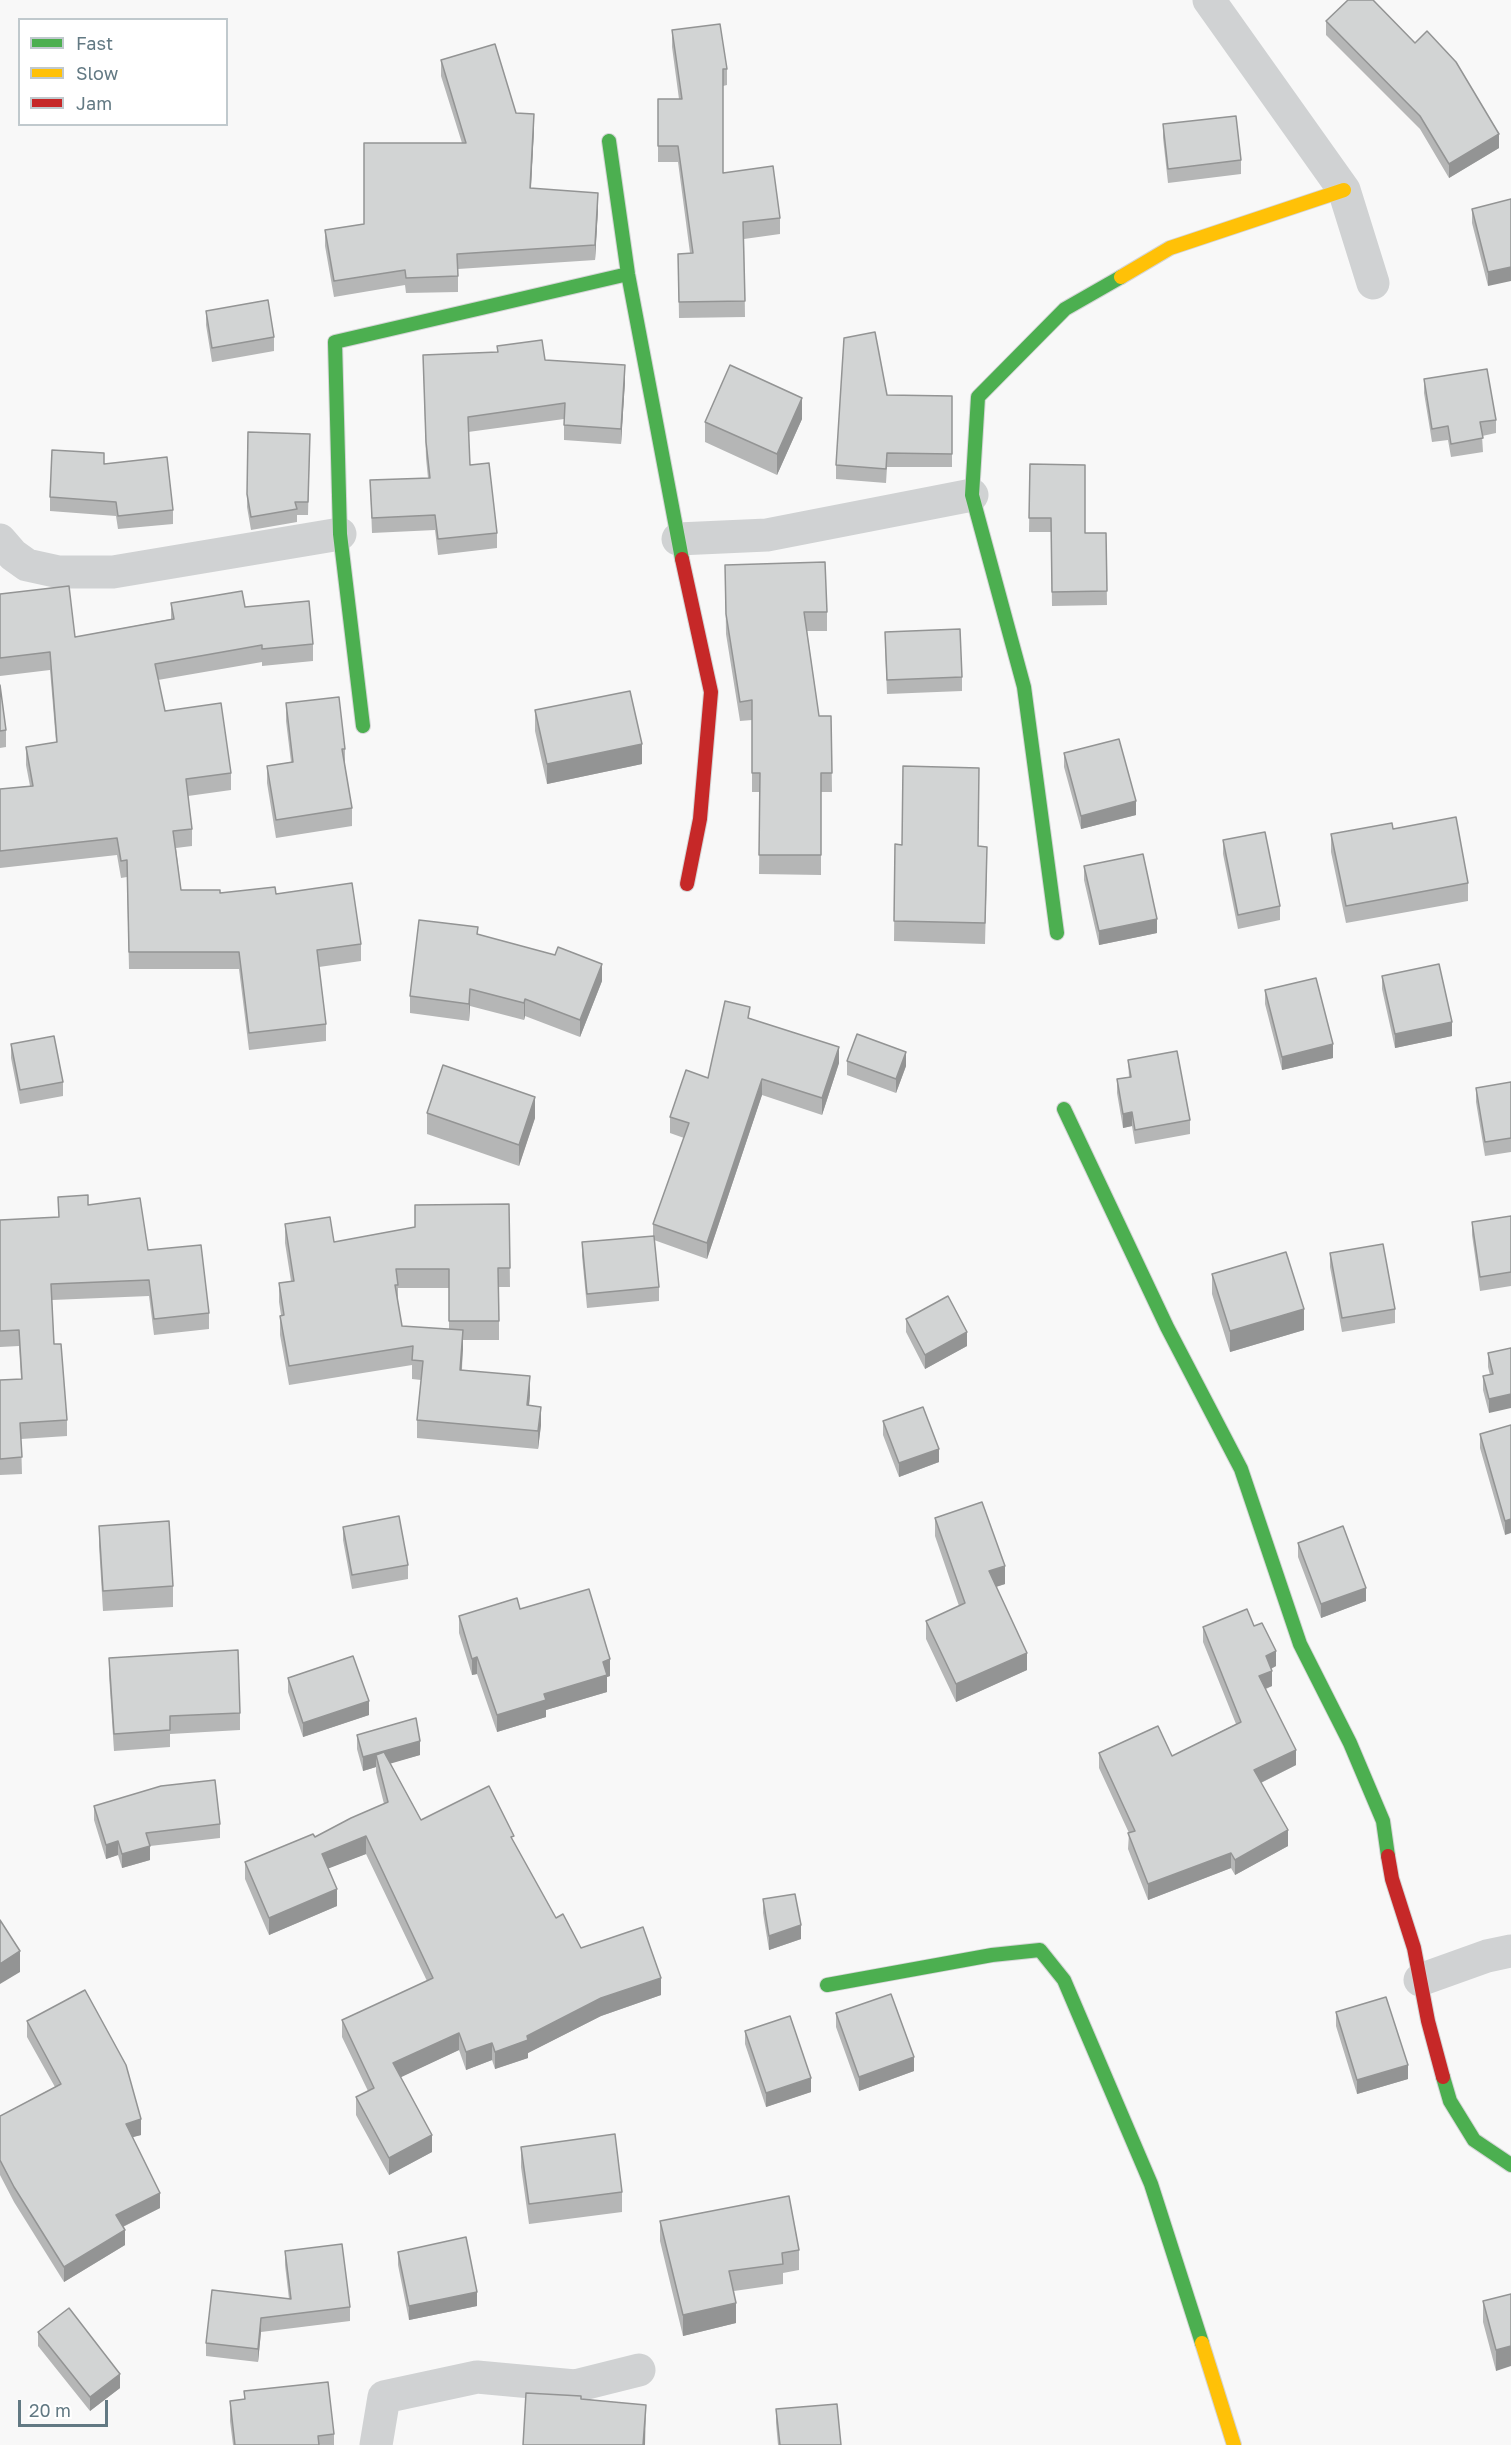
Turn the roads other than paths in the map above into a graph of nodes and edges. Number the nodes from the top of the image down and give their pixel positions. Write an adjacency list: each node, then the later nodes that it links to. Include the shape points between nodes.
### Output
1 (1209, 0): 3 (street)
2 (609, 141): 4 (street)
3 (1344, 190): 5 (street); 6 (street, via 1170,248 1065,309 978,397)
4 (628, 274): 7 (street, via 335,342); 8 (street)
5 (1373, 283)
6 (972, 495): 8 (street, via 767,535); 12 (street, via 1024,687)
7 (340, 534): 9 (street, via 113,572 59,572 27,565); 10 (street)
8 (678, 539): 11 (street, via 711,692 700,819)
9 (0, 540)
10 (363, 726)
11 (687, 884)
12 (1057, 933)
13 (1064, 1109): 15 (street, via 1167,1327 1241,1469 1300,1644 1350,1743 1383,1821 1392,1879)
14 (1511, 1952): 15 (street, via 1487,1956)
15 (1420, 1980): 17 (street, via 1450,2101 1474,2140)
16 (827, 1985): 20 (street, via 1040,1950 1064,1980 1151,2184)
17 (1511, 2165)
18 (639, 2370): 19 (street, via 575,2386 477,2377 384,2397)
19 (376, 2445)
20 (1234, 2445)

